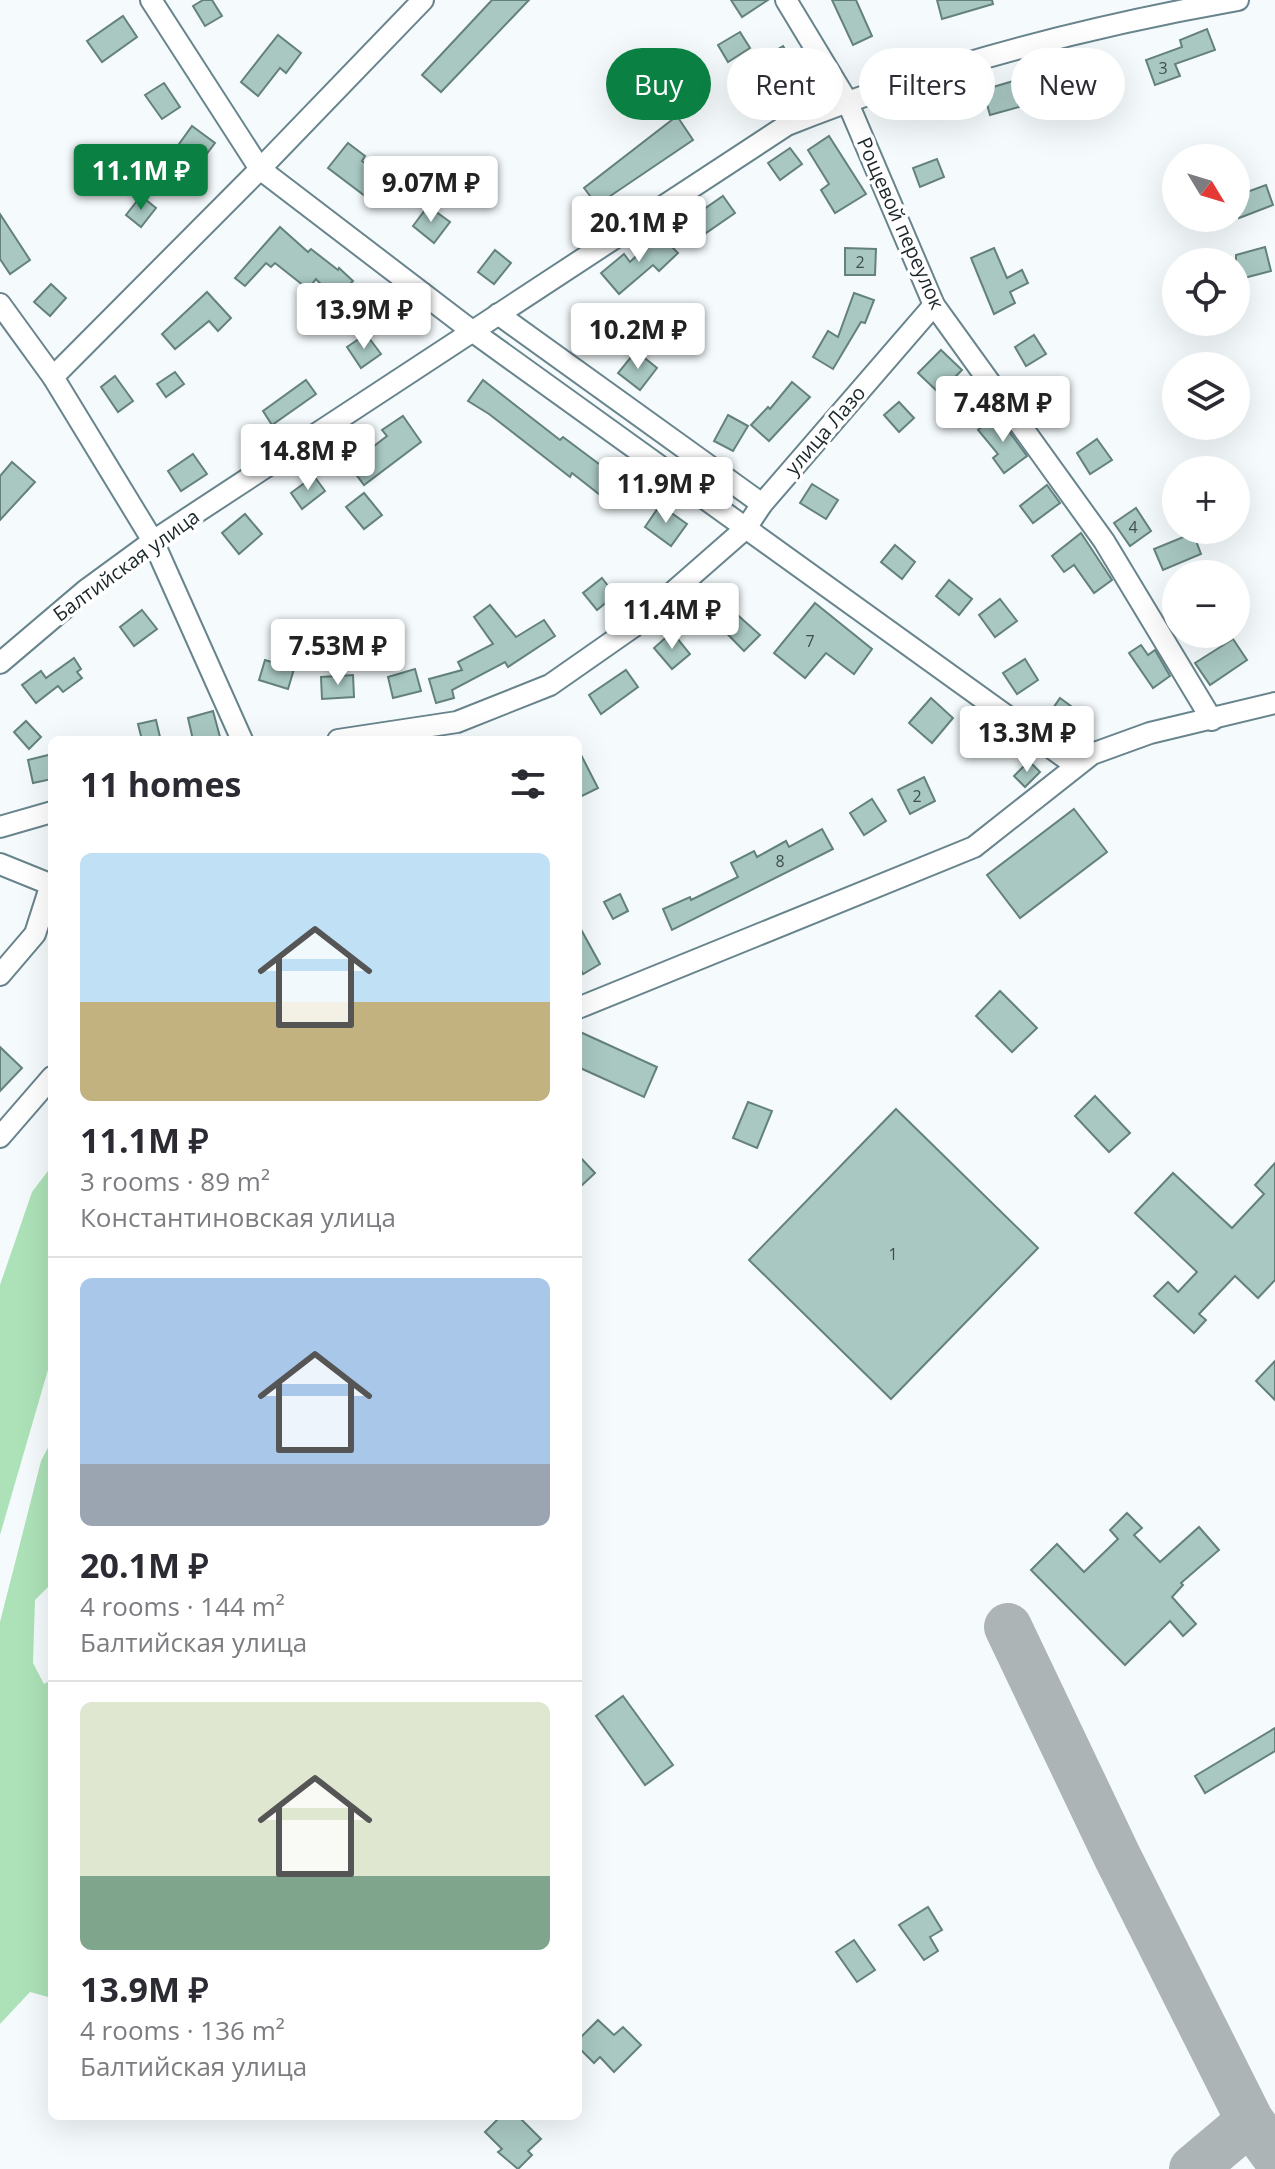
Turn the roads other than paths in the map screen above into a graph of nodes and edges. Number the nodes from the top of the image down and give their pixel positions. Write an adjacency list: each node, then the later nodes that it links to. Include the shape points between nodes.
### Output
1 (151, 0): 6 (street)
2 (423, 0): 6 (street)
3 (786, 0): 5 (street, Рощевой переулок)
4 (1238, 0): 5 (street, Балтийская улица, via 1058,37)
5 (847, 101): 8 (street, Рощевой переулок); 9 (street, Балтийская улица, via 787,125)
6 (260, 169): 10 (street); 11 (street)
7 (0, 304): 11 (street)
8 (934, 305): 12 (street, улица Лазо); 17 (street, Рощевой переулок, via 1104,541)
9 (498, 314): 10 (street, Балтийская улица); 12 (street)
10 (472, 331): 13 (street); 14 (street, Балтийская улица)
11 (53, 377): 14 (street)
12 (762, 504): 13 (street, улица Лазо)
13 (746, 528): 19 (street, улица Лазо, via 633,627 550,685 457,722); 20 (street)
14 (153, 541): 15 (street, Балтийская улица); 18 (street)
15 (0, 663)
16 (1275, 703): 17 (street)
17 (1212, 720): 20 (street, via 1150,733)
18 (240, 736)
19 (364, 736)
20 (1075, 765): 27 (street, via 974,847)
21 (48, 813): 22 (street)
22 (0, 827)
23 (0, 864): 24 (street)
24 (48, 882)
25 (48, 896): 26 (street, via 35,934)
26 (0, 975)
27 (582, 1006)
28 (48, 1082): 29 (street)
29 (0, 1137)

